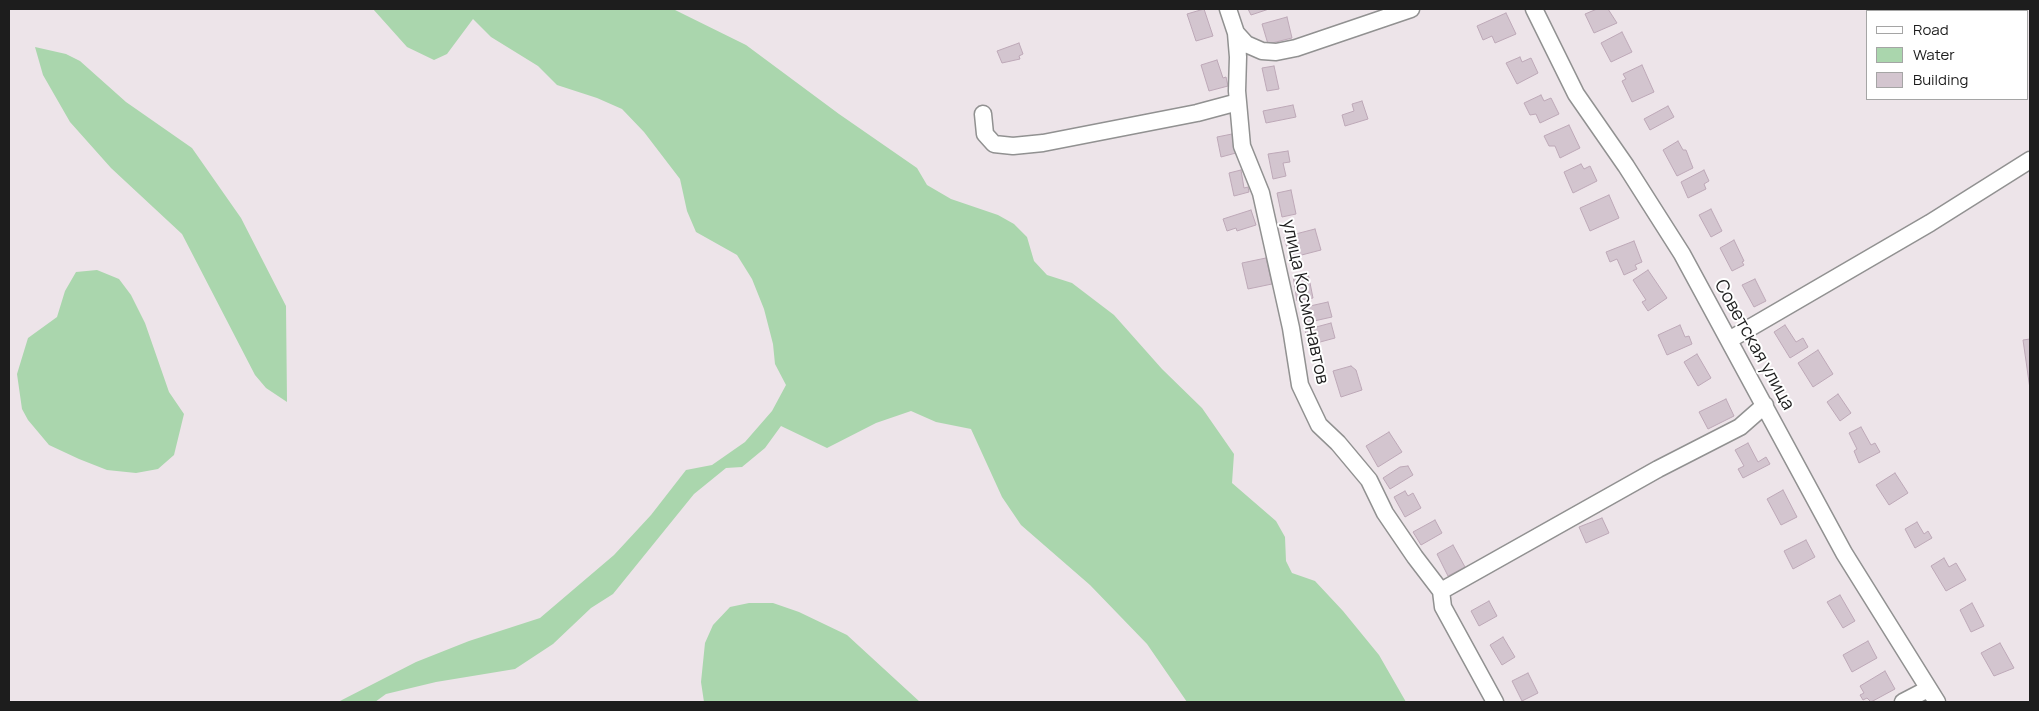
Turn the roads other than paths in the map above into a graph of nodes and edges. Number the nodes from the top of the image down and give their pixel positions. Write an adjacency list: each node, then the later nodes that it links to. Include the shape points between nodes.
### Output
1 (1228, 9): 4 (street, улица Космонавтов)
2 (1412, 9): 4 (street, via 1276,52 1262,51 1246,44)
3 (1534, 9): 8 (street, Советская улица, via 1576,94 1682,254)
4 (1236, 33): 5 (street, улица Космонавтов)
5 (1238, 102): 6 (street, via 1042,144 1013,146 994,144 985,134); 10 (street, улица Космонавтов, via 1242,146 1263,202 1292,328 1300,385 1319,425 1369,480 1385,513)
6 (983, 114)
7 (2030, 160): 8 (street, via 1930,223)
8 (1729, 340): 9 (street, Советская улица)
9 (1765, 406): 10 (street, via 1740,426); 11 (street, Советская улица, via 1844,554)
10 (1441, 590): 12 (street, улица Космонавтов, via 1443,607)
11 (1932, 695): 13 (street)
12 (1495, 702)
13 (1903, 702)

